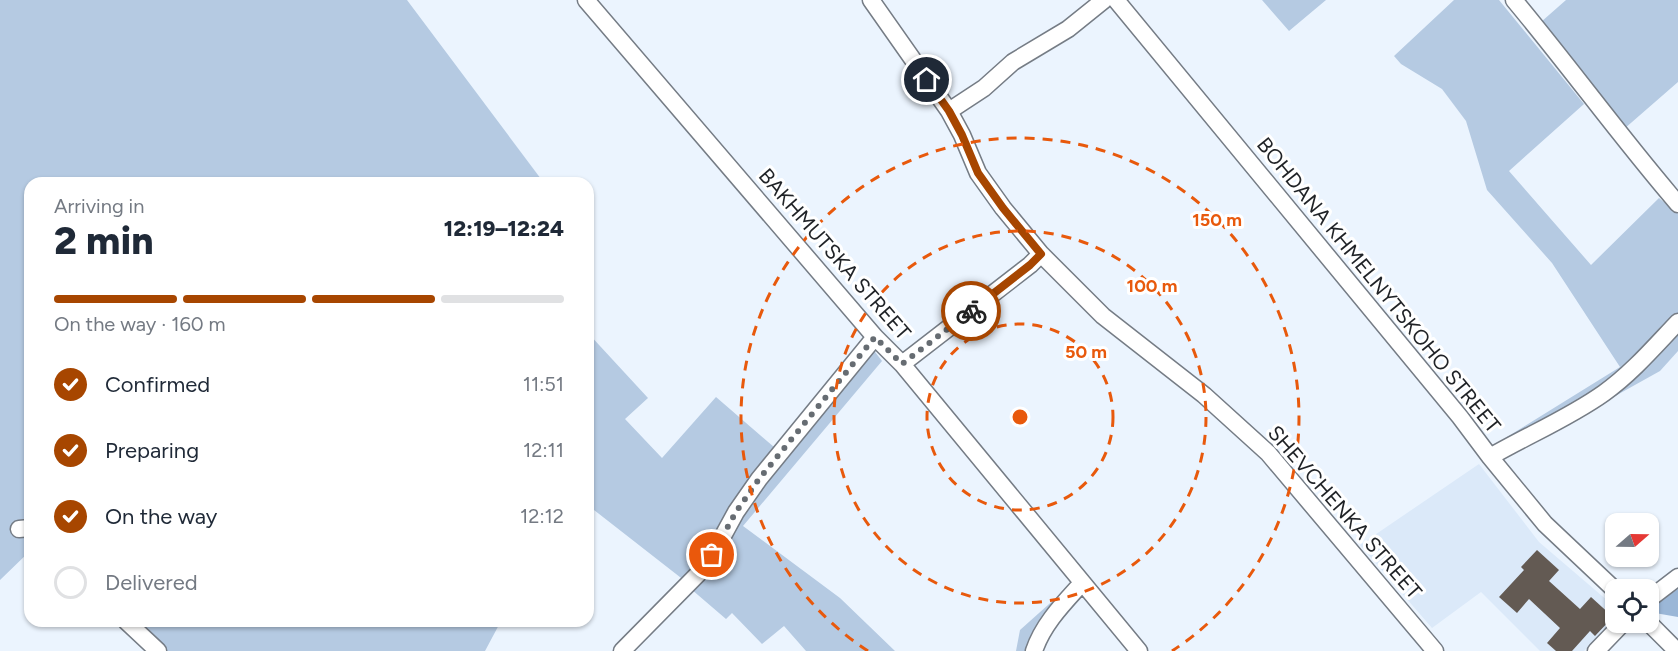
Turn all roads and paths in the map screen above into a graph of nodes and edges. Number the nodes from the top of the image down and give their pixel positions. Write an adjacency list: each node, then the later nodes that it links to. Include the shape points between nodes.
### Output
1 (586, 0): 10 (street, BAKHMUTSKA STREET)
2 (871, 0): 6 (street, SHEVCHENKA STREET)
3 (1104, 0): 6 (street)
4 (1116, 0): 12 (street, BOHDANA KHMELNYTSKOHO STREET)
5 (1514, 0): 7 (street)
6 (949, 111): 8 (street, SHEVCHENKA STREET, via 978,173)
7 (1678, 204)
8 (1041, 254): 11 (street); 24 (street, SHEVCHENKA STREET, via 1103,316 1204,395 1268,453)
9 (1678, 321): 12 (street, via 1604,393)
10 (875, 337): 11 (street, BAKHMUTSKA STREET); 21 (street, via 759,479 698,574)
11 (902, 364): 15 (street, BAKHMUTSKA STREET)
12 (1490, 457): 14 (street, BOHDANA KHMELNYTSKOHO STREET, via 1545,524)
13 (1678, 576): 16 (street)
14 (1605, 581)
15 (1082, 583): 22 (street, via 1046,625); 23 (street, BAKHMUTSKA STREET)
16 (1659, 591)
17 (132, 627): 20 (street)
18 (1613, 633): 25 (street)
19 (1659, 633): 26 (street)
20 (158, 651)
21 (622, 651)
22 (1034, 651)
23 (1139, 651)
24 (1435, 651)
25 (1596, 651)
26 (1677, 651)

